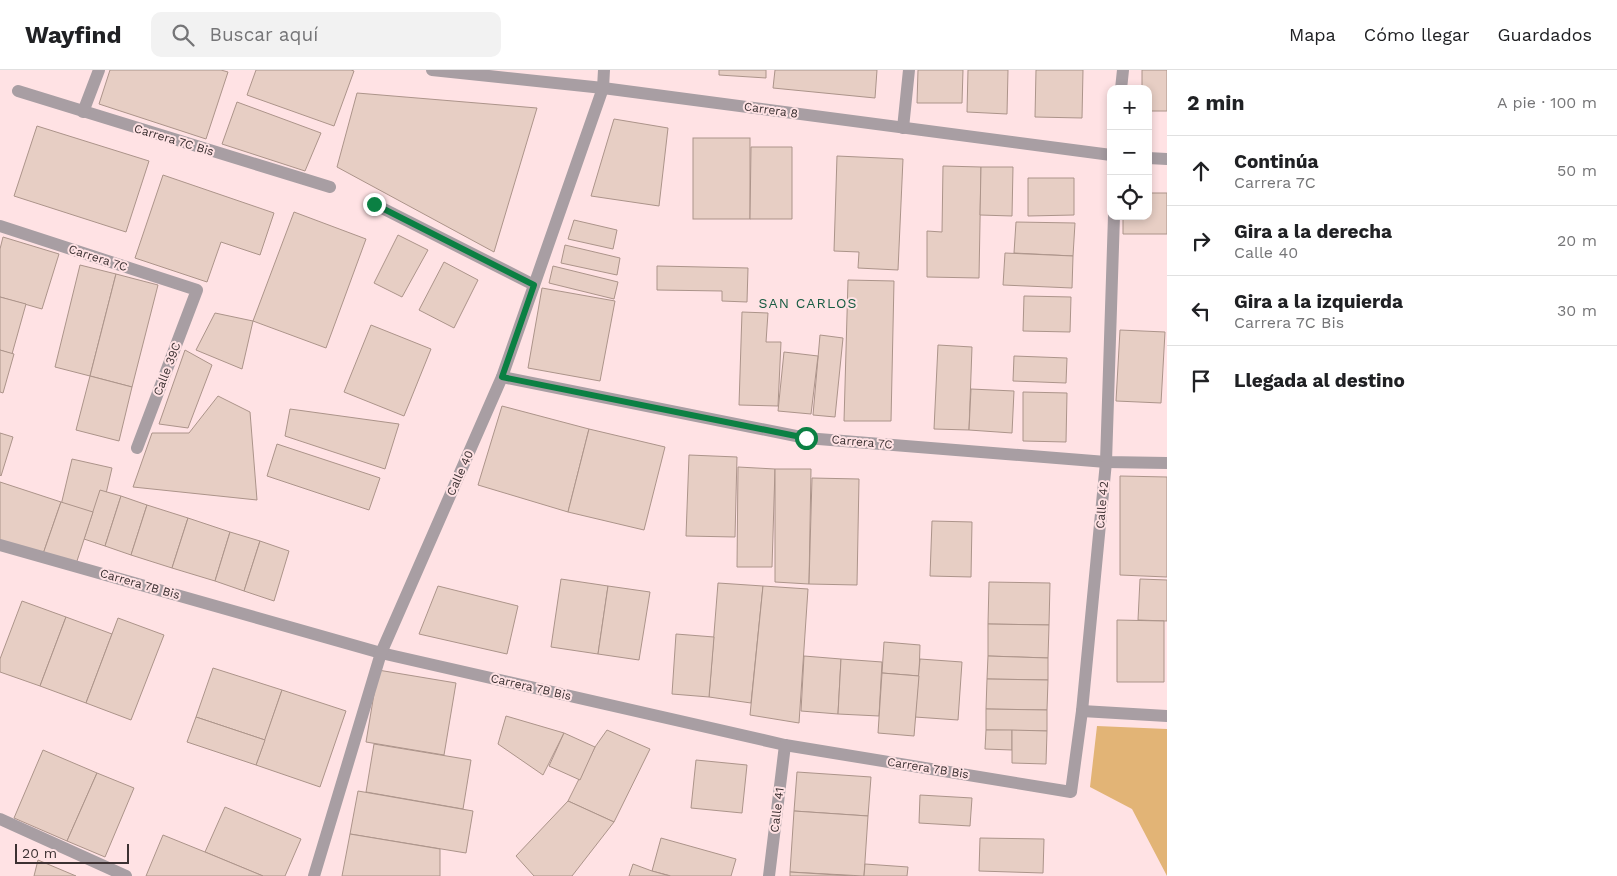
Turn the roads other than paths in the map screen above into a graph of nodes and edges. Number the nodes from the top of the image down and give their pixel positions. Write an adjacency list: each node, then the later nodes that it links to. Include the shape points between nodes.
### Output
1 (99, 70): 9 (street)
2 (432, 70): 7 (street, Carrera 8)
3 (604, 70): 7 (street, Calle 40)
4 (909, 70): 10 (street)
5 (1123, 70): 6 (street)
6 (1121, 85)
7 (603, 88): 10 (street, Carrera 8); 18 (street, Calle 40)
8 (18, 91): 9 (street, Carrera 7C Bis)
9 (83, 112): 14 (street, Carrera 7C Bis)
10 (903, 128): 11 (street, Carrera 8)
11 (1107, 154)
12 (1152, 158): 13 (street)
13 (1167, 159)
14 (330, 187)
15 (374, 204): 18 (street)
16 (1114, 220): 22 (street, Calle 42)
17 (0, 226): 19 (street, Carrera 7C)
18 (534, 285): 20 (street, Calle 40)
19 (197, 290): 21 (street, Calle 39C)
20 (502, 377): 22 (street, Carrera 7C, via 806,438); 25 (street, Calle 40)
21 (136, 448)
22 (1106, 462): 23 (street, Carrera 7C); 26 (street, Calle 42)
23 (1167, 463)
24 (0, 545): 25 (street, Carrera 7B Bis)
25 (381, 652): 28 (street, Carrera 7B Bis); 32 (street, Calle 40)
26 (1082, 711): 27 (street); 29 (street, Calle 42)
27 (1167, 716)
28 (785, 745): 29 (street, Carrera 7B Bis); 33 (street, Calle 41)
29 (1071, 792)
30 (0, 819): 31 (street)
31 (126, 876)
32 (314, 876)
33 (769, 876)

